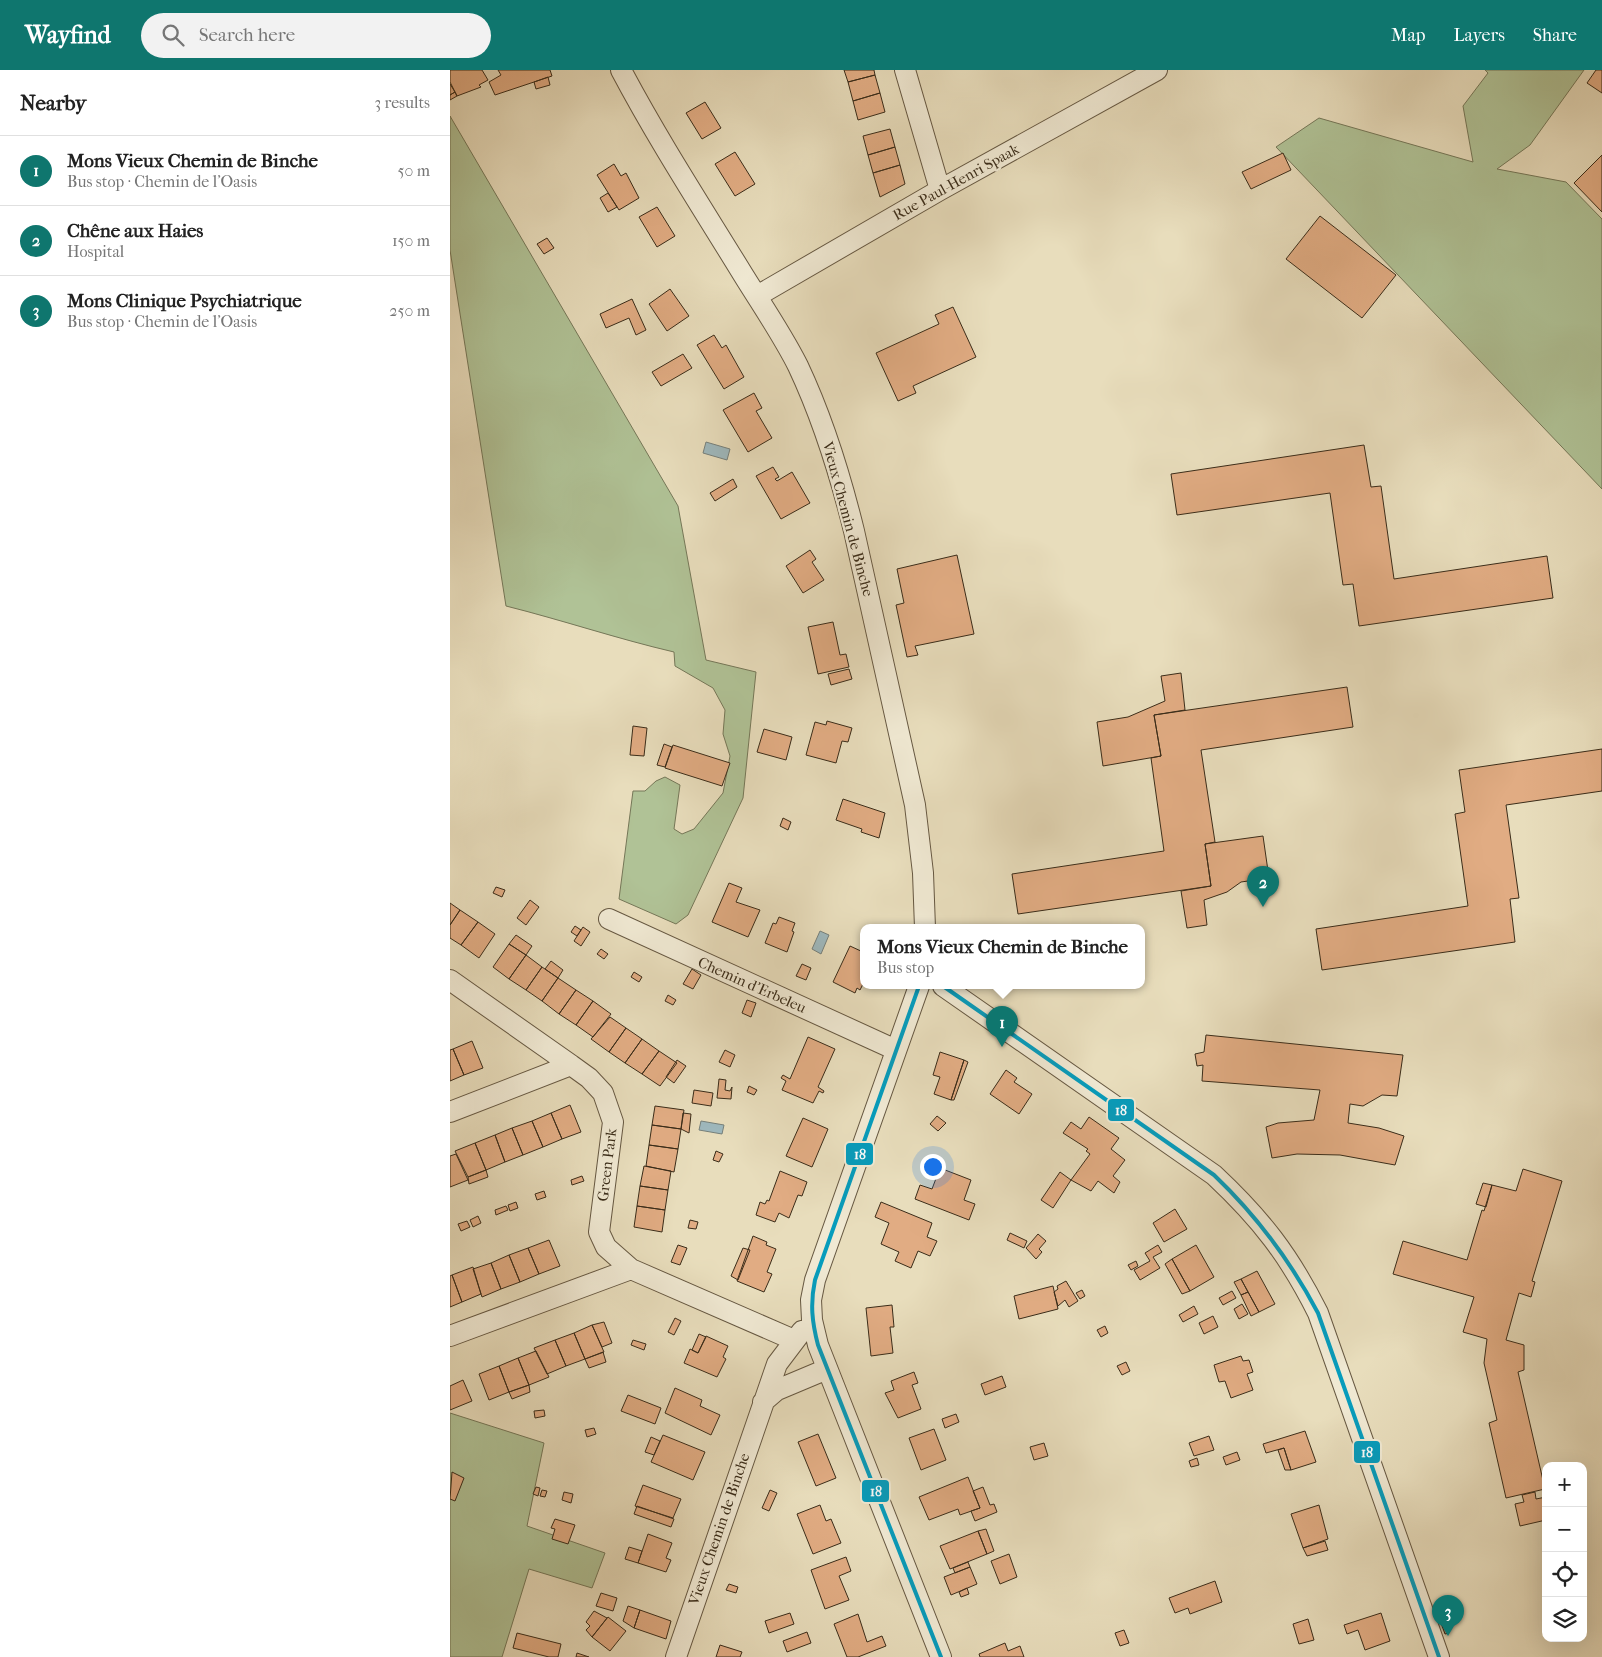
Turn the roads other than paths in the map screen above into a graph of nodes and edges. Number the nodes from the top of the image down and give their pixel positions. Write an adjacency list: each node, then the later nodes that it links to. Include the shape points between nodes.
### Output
1 (621, 70): 5 (street, Vieux Chemin de Binche, via 647,119)
2 (905, 70): 4 (street)
3 (1157, 70): 4 (street, Rue Paul-Henri Spaak)
4 (940, 190): 5 (street, Rue Paul-Henri Spaak)
5 (757, 296): 7 (street, Vieux Chemin de Binche, via 797,366 821,419 843,486 915,805)
6 (608, 919): 11 (street, Chemin d'Erbeleu)
7 (925, 924)
8 (450, 980): 12 (street, Green Park)
9 (918, 989): 11 (street)
10 (947, 989): 22 (street, via 1214,1175 1251,1210 1280,1248 1318,1313)
11 (896, 1050): 15 (street, via 815,1280)
12 (571, 1064): 13 (street); 14 (street, Green Park, via 603,1093 609,1107 613,1122 599,1232 606,1247)
13 (450, 1112)
14 (631, 1270): 16 (street); 17 (street, Green Park)
15 (812, 1320): 17 (street, Vieux Chemin de Binche); 18 (street)
16 (450, 1336)
17 (794, 1340): 19 (street, Vieux Chemin de Binche, via 777,1364)
18 (827, 1369): 19 (street, via 777,1390); 21 (street)
19 (763, 1402): 20 (street, Vieux Chemin de Binche)
20 (676, 1657)
21 (941, 1657)
22 (1439, 1657)

